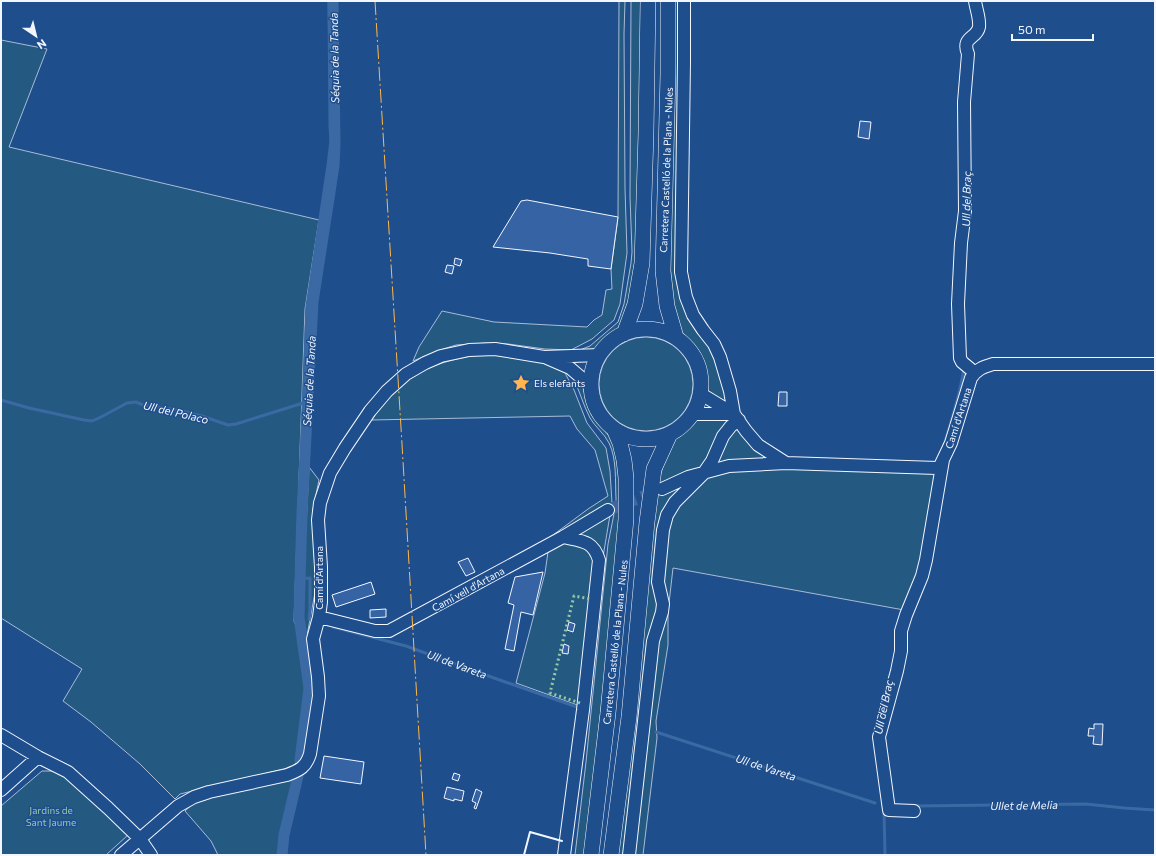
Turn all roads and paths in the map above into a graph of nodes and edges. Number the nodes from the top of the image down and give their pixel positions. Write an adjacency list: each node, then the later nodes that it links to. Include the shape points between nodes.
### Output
1 (648, 1): 5 (main road, via 642,263 635,304)
2 (668, 1): 6 (main road, Carretera Castelló de la Plana - Nules, via 663,271 667,306)
3 (684, 1): 14 (street, via 681,272 686,297 693,314 720,357)
4 (975, 1): 10 (street, via 979,26 966,48 968,54 964,102 965,211 958,304 960,358)
5 (624, 334): 6 (main road, via 642,329); 7 (main road, via 610,342)
6 (676, 337): 12 (main road, via 692,352 700,372)
7 (600, 355): 8 (street, Camí d'Artana); 11 (main road, via 593,370)
8 (544, 356): 11 (street, Camí d'Artana, via 570,368); 23 (street, Camí d'Artana, via 495,349 469,350 425,363 406,374 386,391 344,448 330,473 320,504)
9 (1155, 364): 10 (street, via 993,364)
10 (974, 372): 17 (street, Camí d'Artana)
11 (591, 386): 15 (main road, via 597,410)
12 (701, 394): 13 (main road); 14 (street)
13 (693, 414): 14 (street); 16 (main road, via 683,426)
14 (736, 417): 18 (street, via 758,445); 19 (street)
15 (614, 429): 16 (main road, via 632,438 651,440); 32 (main road, Carretera Castelló de la Plana - Nules, via 624,460 626,519 608,713)
16 (670, 434): 33 (main road, Carretera Castelló de la Plana - Nules, via 654,469 629,716)
17 (943, 460): 18 (street, Camí d'Artana, via 937,468); 27 (street, via 926,560 901,631 901,651 879,737 889,810)
18 (786, 463): 19 (street, via 728,466)
19 (702, 474): 20 (street, via 688,477); 34 (street, via 675,502 667,515 663,530 658,582 663,604 653,641)
20 (662, 489)
21 (608, 510): 22 (street, Camí vell d'Artana)
22 (563, 537): 23 (street, Camí vell d'Artana, via 389,631 375,631); 31 (street, via 589,544 594,548 599,560)
23 (319, 617): 28 (street, Camí d'Artana, via 313,639 318,696 310,754 304,766 296,772 194,797 178,806)
24 (1, 735): 25 (street)
25 (38, 757): 26 (street); 28 (street, via 68,772)
26 (1, 790)
27 (914, 811)
28 (140, 839): 29 (street, Camí d'Artana); 30 (street)
29 (121, 855)
30 (151, 855)
31 (564, 855)
32 (591, 855)
33 (611, 855)
34 (629, 855)

